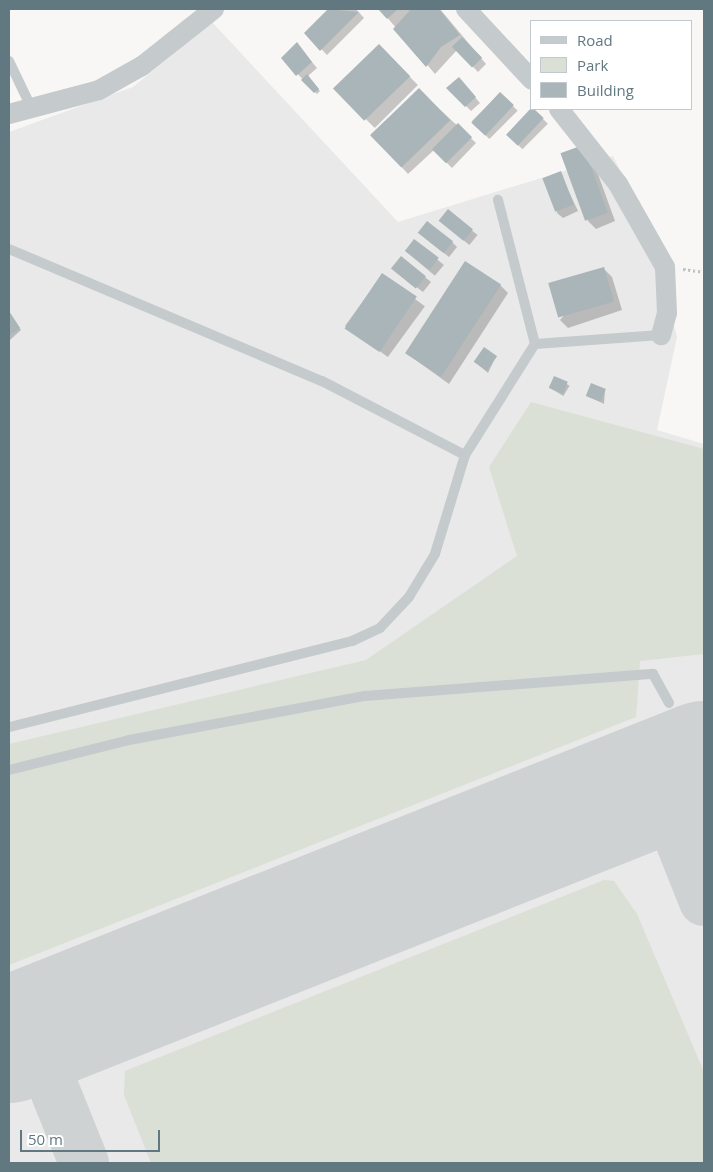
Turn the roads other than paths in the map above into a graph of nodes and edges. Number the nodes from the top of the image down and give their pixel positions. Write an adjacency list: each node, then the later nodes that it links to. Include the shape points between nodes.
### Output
1 (214, 9): 5 (street, via 142,66 99,90)
2 (466, 9): 4 (street)
3 (9, 61): 5 (lane)
4 (530, 78)
5 (31, 107): 7 (street)
6 (560, 110): 10 (street, via 618,184 665,267 667,313)
7 (9, 114)
8 (498, 200): 11 (lane)
9 (9, 249): 12 (lane, via 322,381)
10 (661, 335): 11 (lane)
11 (535, 344): 12 (lane)
12 (466, 455): 14 (lane, via 435,554 409,597 380,628 342,644)
13 (669, 703): 15 (lane, via 653,674 365,696 129,740)
14 (9, 727)
15 (9, 770)

